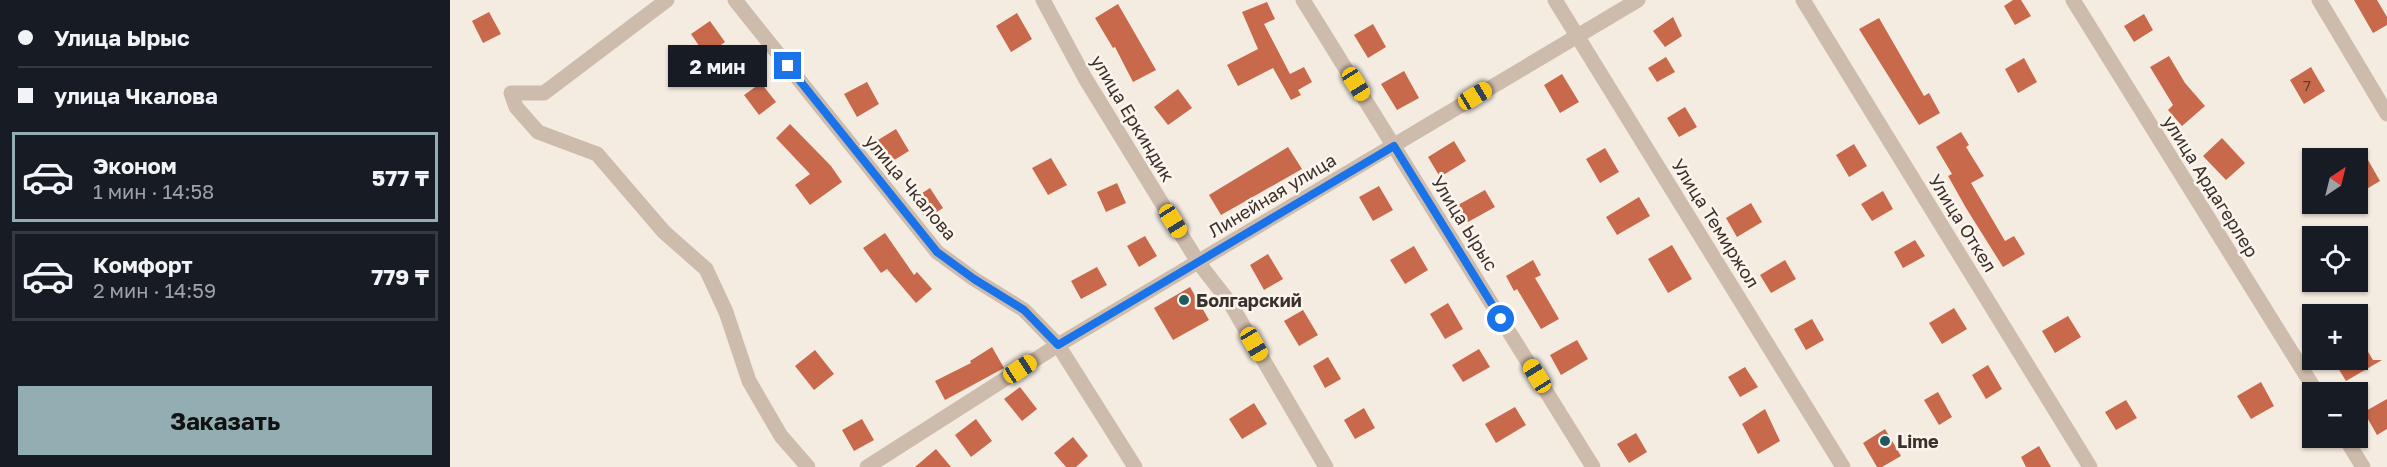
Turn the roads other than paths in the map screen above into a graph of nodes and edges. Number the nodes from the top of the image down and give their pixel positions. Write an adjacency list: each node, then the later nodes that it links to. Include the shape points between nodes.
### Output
1 (667, 0): 17 (street, via 544,93 511,93 516,107 538,132 597,154 664,232 706,269 726,312 749,381 781,436)
2 (735, 0): 14 (street, улица Чкалова, via 937,252 1024,310)
3 (1043, 0): 13 (street, улица Еркиндик, via 1085,78)
4 (1304, 0): 12 (street, Улица Ырыс)
5 (1555, 0): 10 (street, Улица Темиржол)
6 (1638, 0): 10 (street, Линейная улица)
7 (1803, 0): 23 (street, Улица Откел)
8 (2073, 0): 15 (street, улица Ардагерлер)
9 (2319, 0): 11 (street)
10 (1577, 35): 12 (street, Линейная улица); 22 (street, Улица Темиржол)
11 (2387, 114)
12 (1394, 146): 13 (street, Линейная улица); 21 (street, Улица Ырыс)
13 (1198, 262): 14 (street, Линейная улица); 20 (street, улица Еркиндик, via 1230,303)
14 (1058, 345): 18 (street, Линейная улица); 19 (street, улица Чкалова)
15 (2310, 382)
16 (2350, 448): 24 (street)
17 (808, 467)
18 (867, 467)
19 (1135, 467)
20 (1326, 467)
21 (1593, 467)
22 (1843, 467)
23 (2090, 467)
24 (2362, 467)

